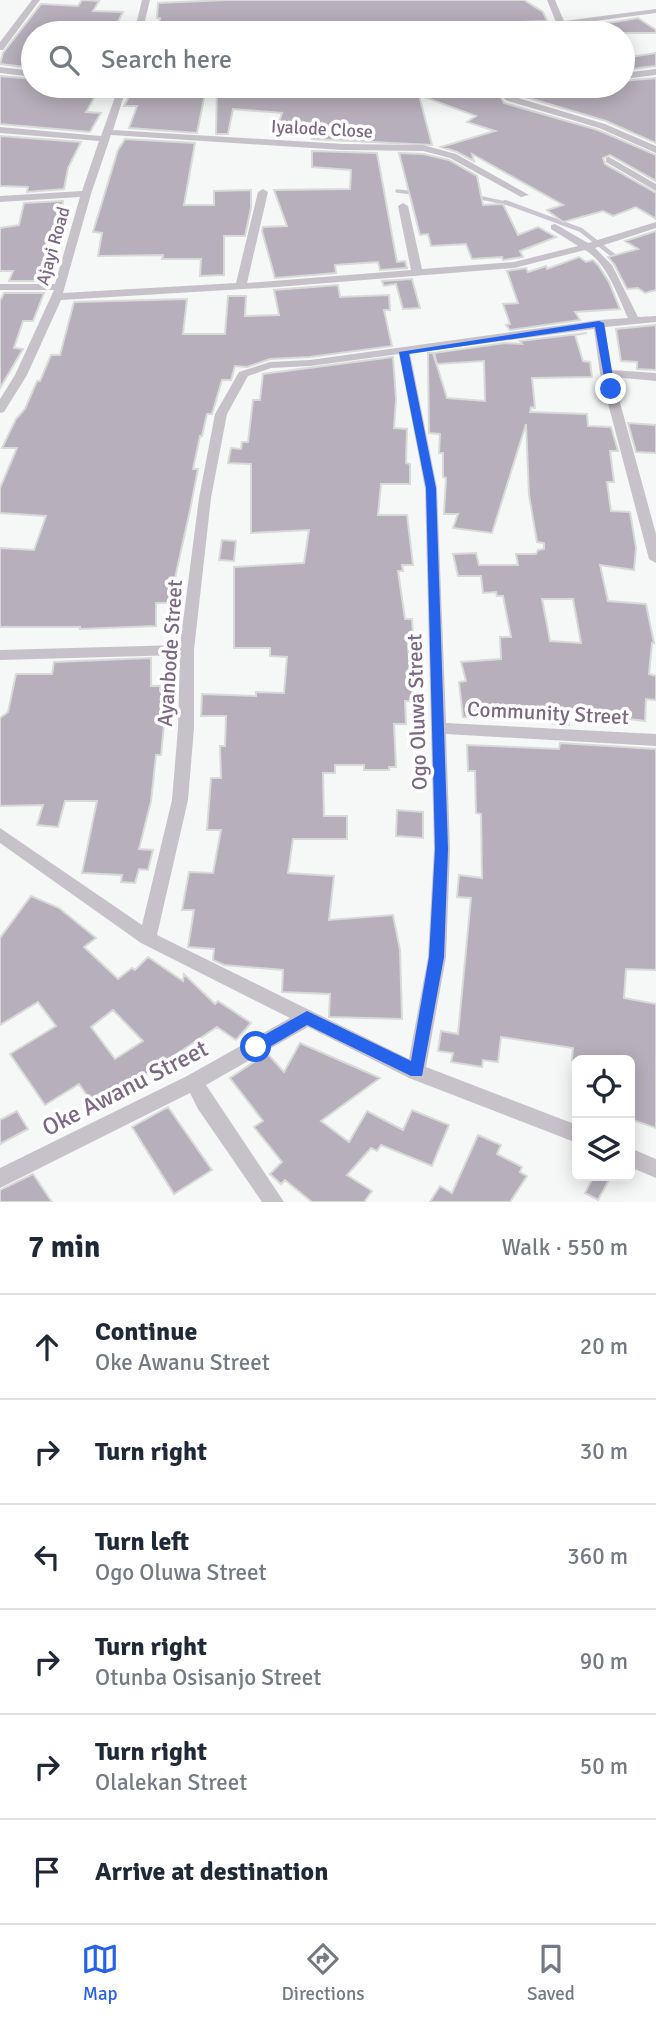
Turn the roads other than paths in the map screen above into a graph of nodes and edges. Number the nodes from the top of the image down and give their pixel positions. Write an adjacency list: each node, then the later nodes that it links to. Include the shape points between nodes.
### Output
1 (36, 0): 8 (street)
2 (146, 0): 5 (street)
3 (551, 0): 6 (street)
4 (656, 11): 7 (street)
5 (141, 21)
6 (560, 21)
7 (583, 21)
8 (0, 48)
9 (0, 70): 11 (street)
10 (656, 72): 12 (street)
11 (21, 73)
12 (635, 75)
13 (119, 98): 16 (street, Ajayi Road)
14 (511, 98): 17 (street, via 607,126)
15 (0, 130): 16 (street, Iyalode Close)
16 (106, 135): 21 (street, Ajayi Road); 22 (street, Iyalode Close, via 423,148 453,156)
17 (656, 150)
18 (609, 160): 19 (street)
19 (656, 188)
20 (264, 192): 29 (street)
21 (86, 194): 23 (street); 31 (street, Ajayi Road)
22 (524, 195)
23 (0, 199)
24 (403, 206): 28 (street)
25 (656, 225): 27 (street)
26 (555, 227): 27 (street)
27 (595, 244): 28 (street, via 514,265); 33 (street)
28 (417, 272): 29 (street)
29 (241, 286): 31 (street)
30 (0, 287): 31 (street)
31 (59, 292): 38 (street, Ajayi Road)
32 (656, 319): 33 (street)
33 (634, 320): 34 (street)
34 (599, 323): 35 (street); 36 (street)
35 (404, 352): 41 (street, Ayanbode Street, via 270,365 243,374 221,414 205,498); 43 (street, Ogo Oluwa Street, via 431,488)
36 (606, 373): 37 (street); 40 (street)
37 (656, 377)
38 (5, 394): 39 (street, Ajayi Road)
39 (0, 409)
40 (656, 558)
41 (187, 650): 42 (street); 46 (street, Ayanbode Street, via 180,800)
42 (0, 655)
43 (438, 728): 44 (street, Community Street); 48 (street, Ogo Oluwa Street, via 442,849 437,957)
44 (656, 740)
45 (0, 834): 46 (street)
46 (147, 938): 47 (street)
47 (307, 1018): 48 (street); 49 (street, Oke Awanu Street)
48 (416, 1072): 50 (street)
49 (194, 1082): 53 (street, Oke Awanu Street); 54 (street)
50 (572, 1132)
51 (635, 1159): 52 (street)
52 (656, 1169)
53 (0, 1178)
54 (274, 1202)

